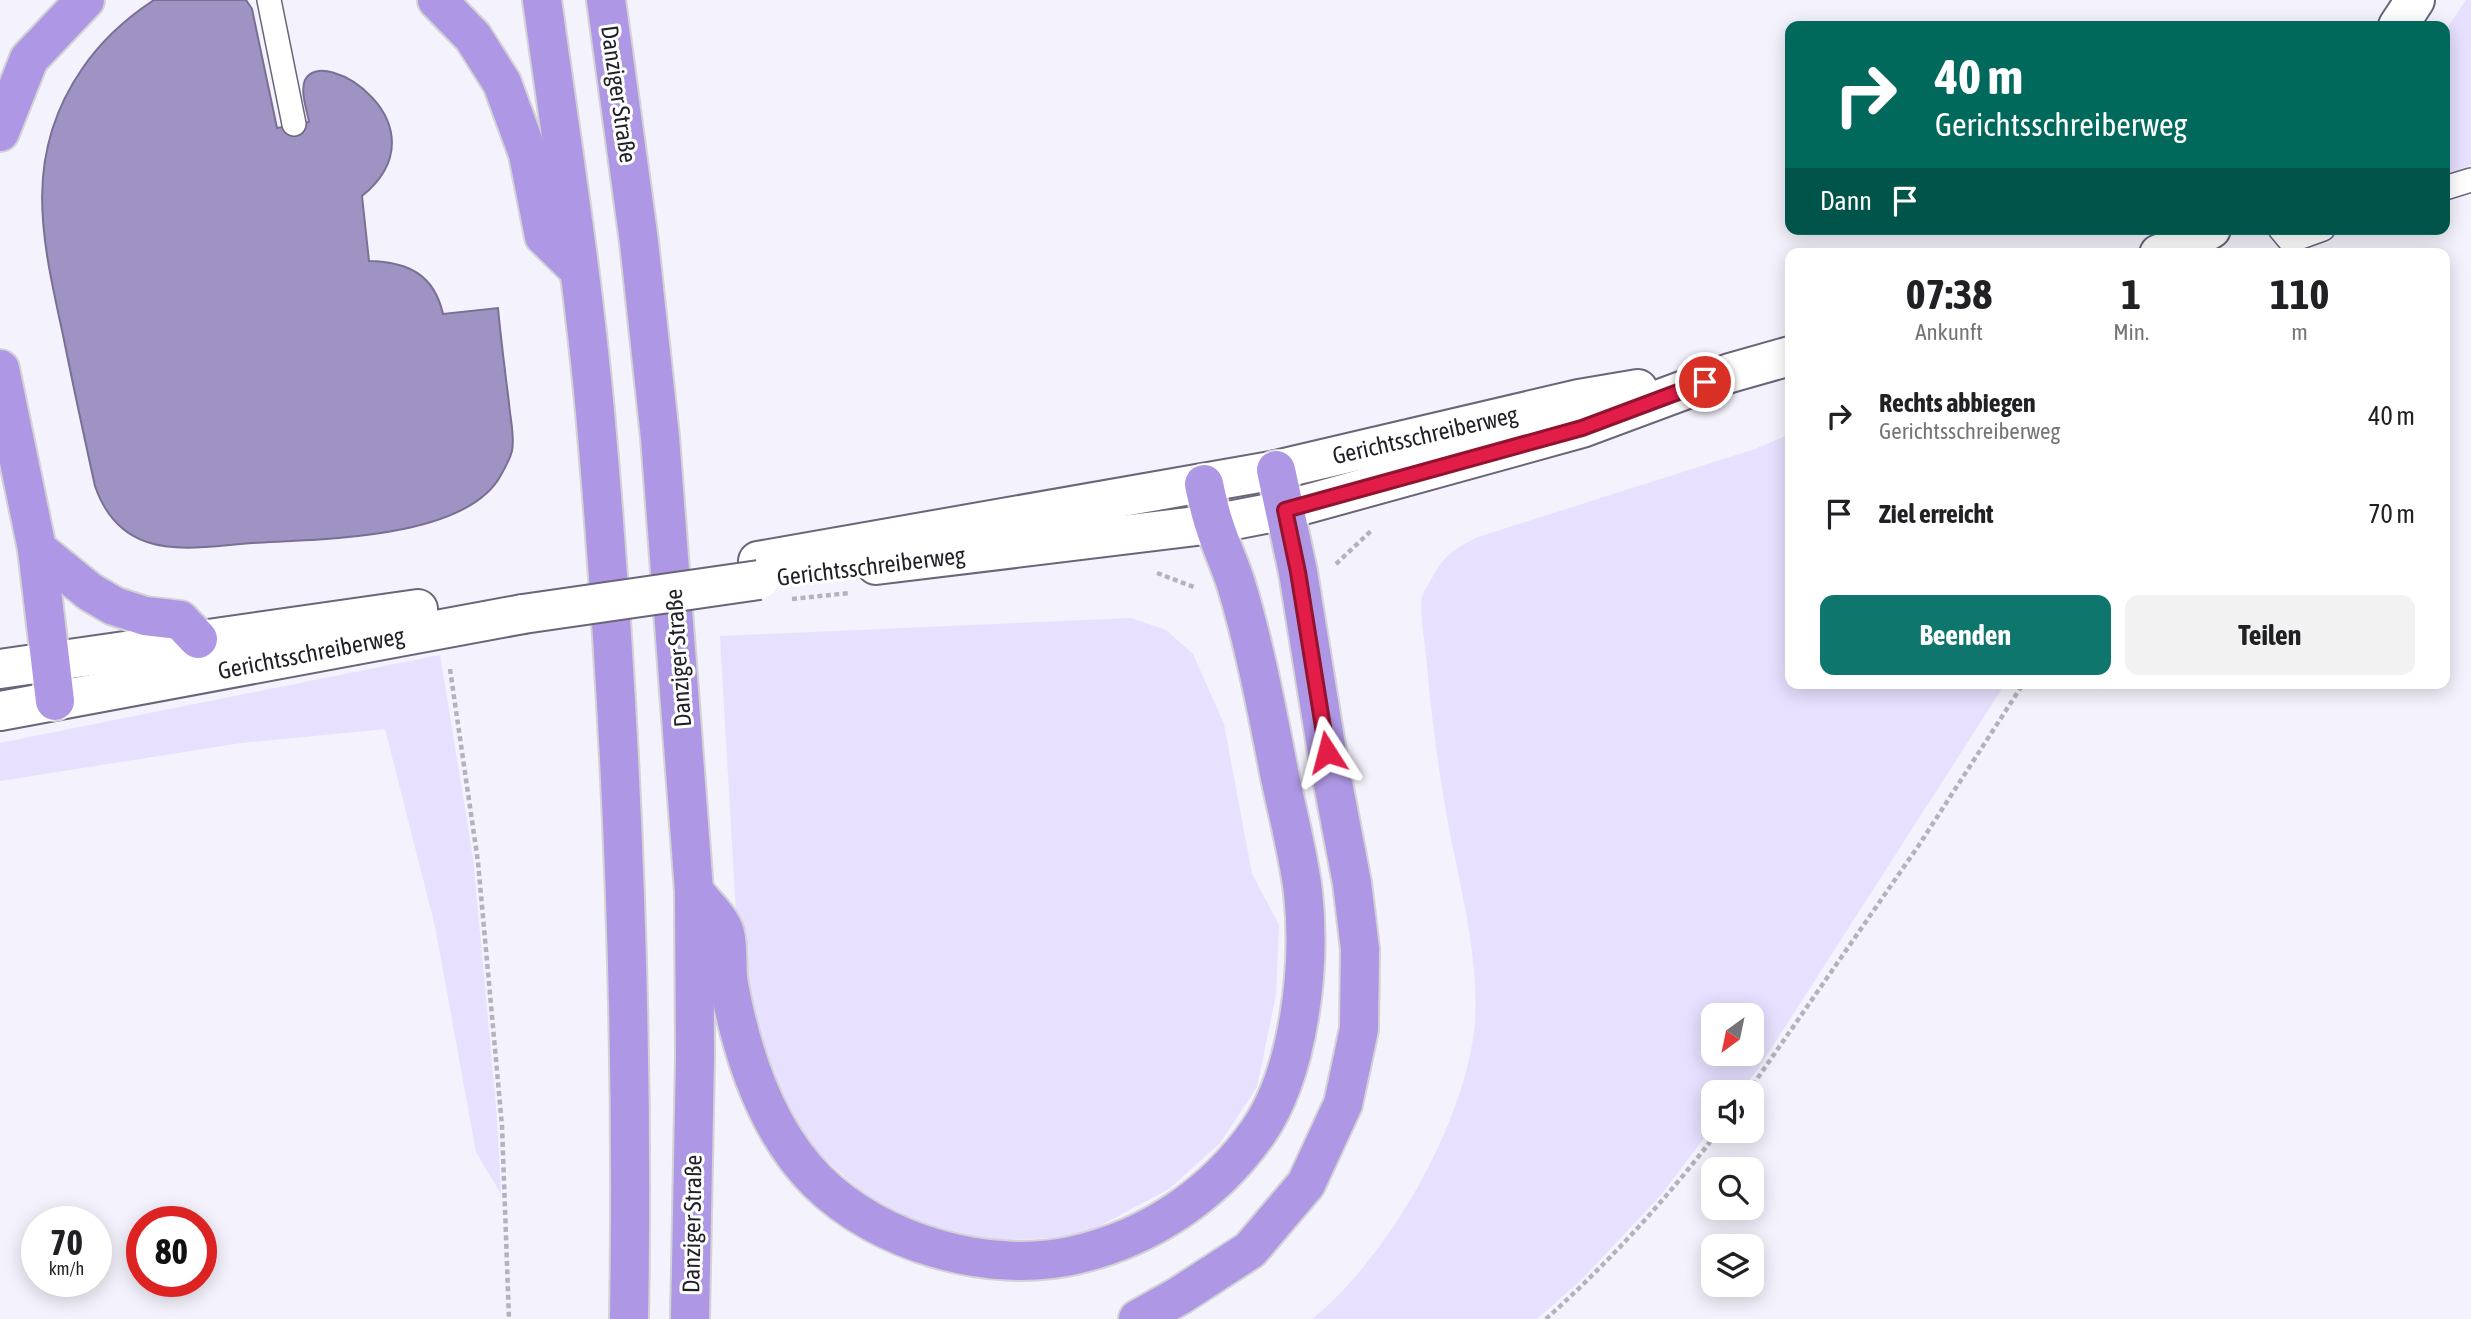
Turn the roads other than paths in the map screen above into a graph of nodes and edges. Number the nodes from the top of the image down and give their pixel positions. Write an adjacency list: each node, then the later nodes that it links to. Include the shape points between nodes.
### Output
1 (85, 0): 9 (highway, via 29,60)
2 (269, 0): 8 (lane)
3 (438, 0): 16 (highway, via 472,37 502,83 528,154 544,236)
4 (542, 0): 16 (highway)
5 (606, 0): 32 (highway, Danziger Straße, via 660,437)
6 (2415, 0): 7 (main road)
7 (2401, 21)
8 (294, 124)
9 (0, 132)
10 (2471, 180): 11 (lane)
11 (2450, 186)
12 (2200, 235): 15 (main road)
13 (2285, 235): 14 (lane, via 2290,241)
14 (2306, 235)
15 (2176, 248)
16 (579, 270): 33 (highway, via 597,434 625,854)
17 (1785, 357): 19 (main road, Gerichtsschreiberweg)
18 (0, 369): 24 (highway)
19 (1730, 373): 20 (main road, Gerichtsschreiberweg, via 1579,399); 22 (main road, Gerichtsschreiberweg, via 1582,428)
20 (1276, 470): 21 (main road, Gerichtsschreiberweg); 22 (highway)
21 (1204, 484): 23 (highway); 25 (main road, Gerichtsschreiberweg)
22 (1285, 510): 23 (main road, Gerichtsschreiberweg); 35 (highway, via 1352,883 1360,949 1359,1029 1343,1104 1306,1184 1250,1250)
23 (1213, 523): 25 (main road, Gerichtsschreiberweg); 32 (highway, via 1236,583 1267,715 1303,892 1305,964 1297,1032 1282,1083 1259,1130 1198,1198 1108,1247 1060,1259 1017,1262 972,1258 925,1245 844,1204 817,1181 764,1102 746,1054 729,983 724,930)
24 (37, 550): 27 (highway, via 114,606 180,620); 28 (highway)
25 (759, 571): 26 (main road, Gerichtsschreiberweg)
26 (524, 605): 27 (main road, Gerichtsschreiberweg); 30 (main road, Gerichtsschreiberweg)
27 (198, 639): 28 (main road, Gerichtsschreiberweg)
28 (52, 660): 29 (main road, Gerichtsschreiberweg); 30 (highway)
29 (0, 669)
30 (55, 701): 31 (main road, Gerichtsschreiberweg)
31 (0, 710)
32 (694, 891): 34 (highway, Danziger Straße)
33 (629, 1319)
34 (690, 1319)
35 (1138, 1319)

